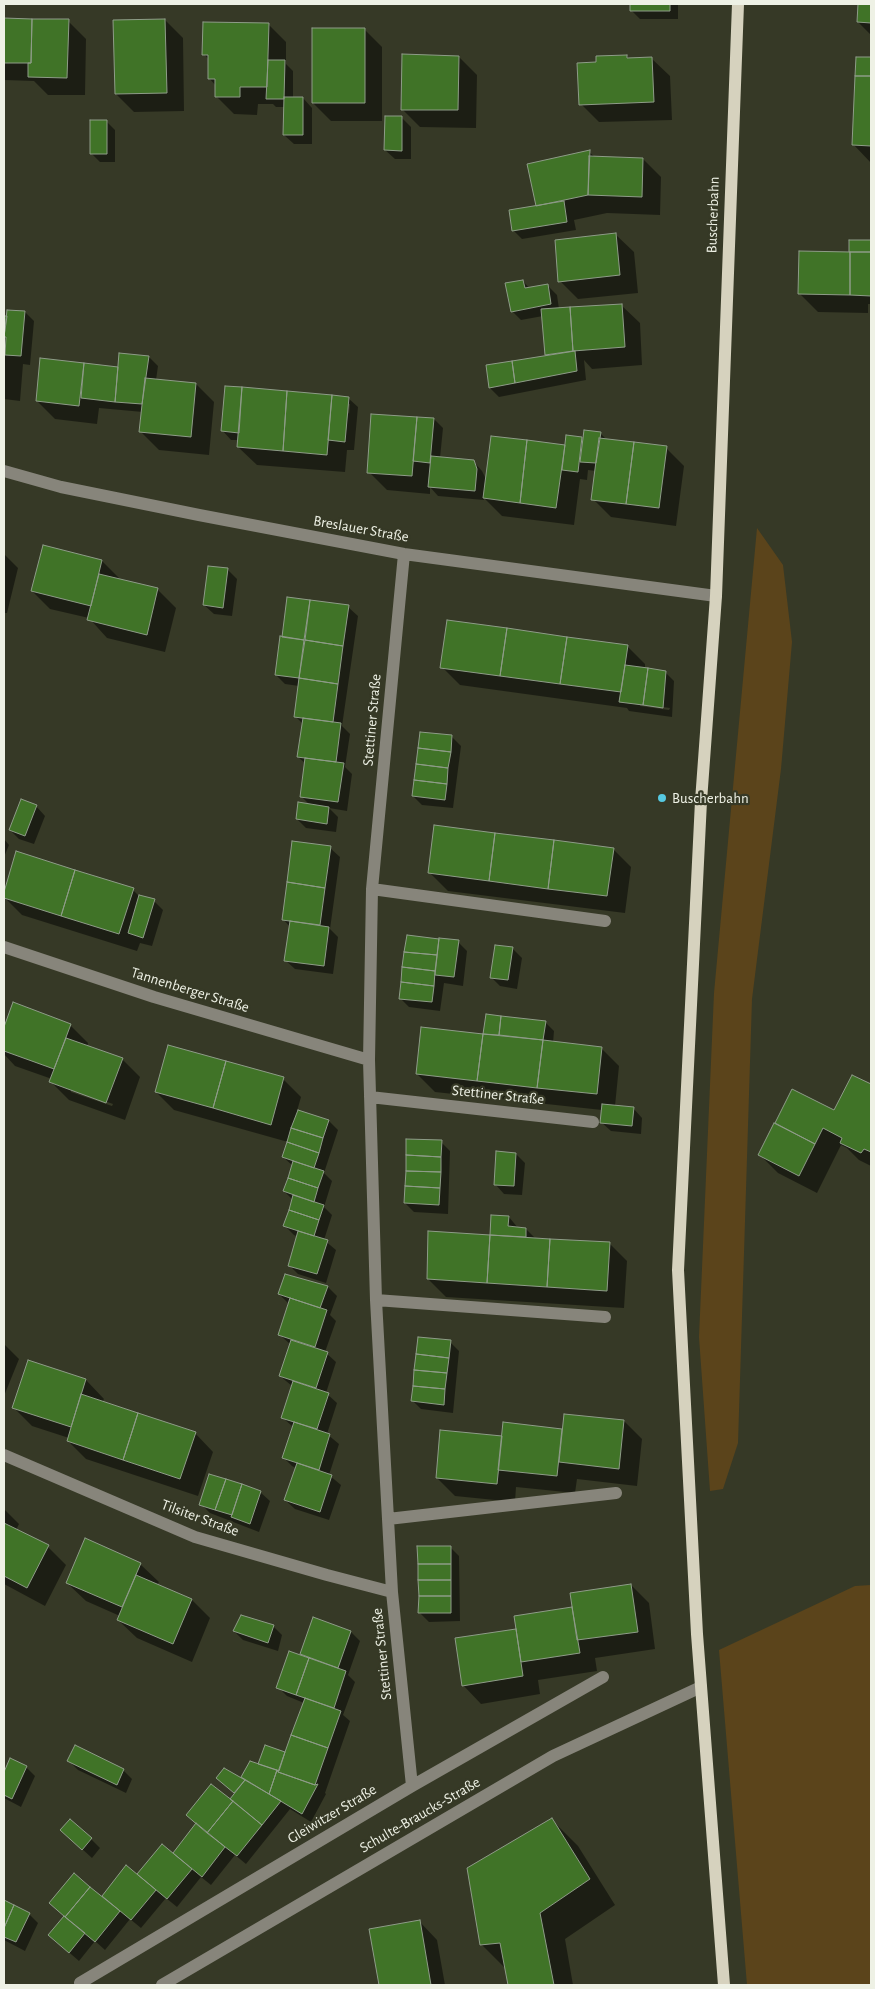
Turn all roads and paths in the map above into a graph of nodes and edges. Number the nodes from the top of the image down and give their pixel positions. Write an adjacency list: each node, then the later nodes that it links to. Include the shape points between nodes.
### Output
1 (738, 4): 4 (main road, Buscherbahn)
2 (4, 471): 3 (street, Breslauer Straße, via 60,487 180,512)
3 (404, 554): 4 (street, Breslauer Straße); 5 (street, Stettiner Straße)
4 (716, 596): 18 (main road, Buscherbahn, via 701,801 678,1270)
5 (372, 889): 6 (street); 8 (street, Stettiner Straße)
6 (605, 921)
7 (4, 947): 8 (street, Tannenberger Straße, via 154,997)
8 (369, 1060): 9 (street, Stettiner Straße)
9 (370, 1098): 10 (street, Stettiner Straße); 11 (street, Stettiner Straße)
10 (593, 1122)
11 (376, 1300): 12 (street); 15 (street, Stettiner Straße)
12 (605, 1317)
13 (4, 1455): 16 (street, Tilsiter Straße, via 195,1537)
14 (616, 1494): 15 (street)
15 (388, 1519): 16 (street, Stettiner Straße)
16 (392, 1592): 19 (street, Stettiner Straße)
17 (603, 1677): 19 (street, Gleiwitzer Straße)
18 (702, 1687): 21 (street, Schulte-Braucks-Straße, via 553,1756); 22 (main road, Buscherbahn)
19 (412, 1786): 20 (street, Gleiwitzer Straße)
20 (80, 1983)
21 (162, 1985)
22 (724, 1985)

